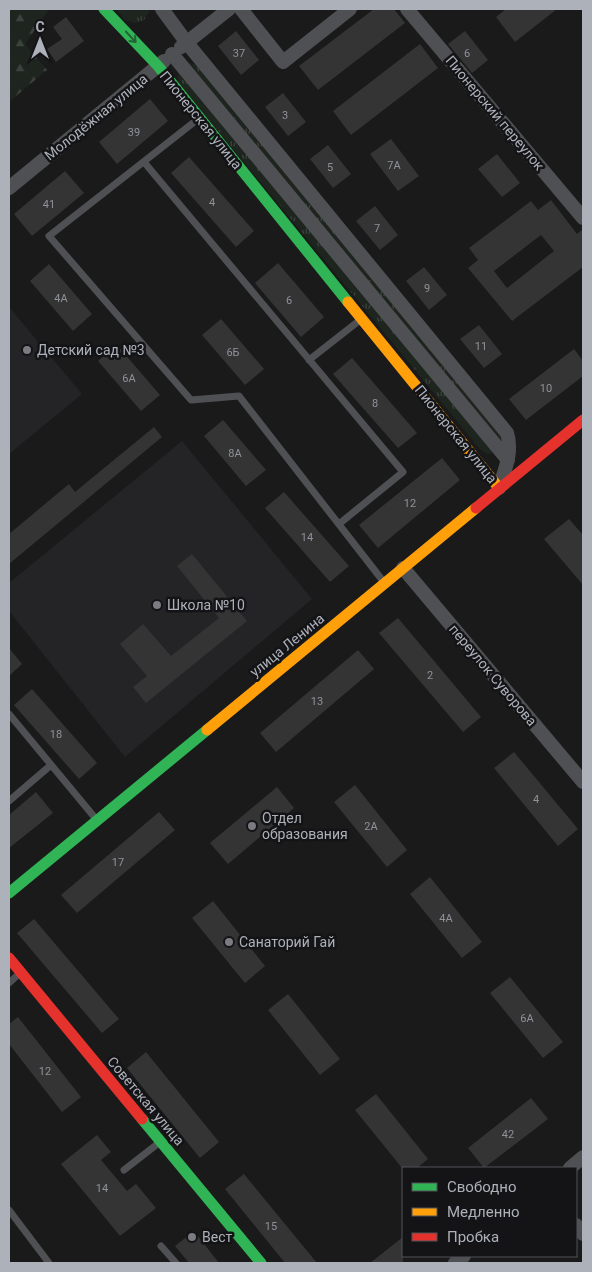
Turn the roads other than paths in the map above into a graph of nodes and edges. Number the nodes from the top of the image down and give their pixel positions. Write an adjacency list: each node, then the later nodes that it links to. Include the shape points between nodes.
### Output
1 (104, 9): 9 (street, Пионерская улица, one-way to 9)
2 (162, 9): 7 (street, Пионерская улица)
3 (229, 9): 7 (street, Молодёжная улица)
4 (241, 9): 5 (street, via 283,62)
5 (350, 9)
6 (407, 9): 13 (street, Пионерский переулок)
7 (187, 43): 8 (street, Молодёжная улица); 17 (street, Пионерская улица, via 507,432 510,440)
8 (172, 54): 9 (street, Молодёжная улица); 17 (street)
9 (158, 66): 10 (street, Пионерская улица); 12 (street, Молодёжная улица)
10 (200, 118): 11 (lane); 14 (street, Пионерская улица)
11 (144, 162): 15 (lane); 19 (lane, via 49,236 191,400 239,396)
12 (9, 188)
13 (583, 218)
14 (362, 318): 15 (lane); 18 (street, Пионерская улица)
15 (309, 360): 19 (lane, via 403,472)
16 (583, 420): 18 (street, улица Ленина)
17 (508, 460): 18 (street, Пионерская улица)
18 (499, 488): 20 (street, улица Ленина)
19 (339, 524): 21 (lane)
20 (403, 568): 21 (street, улица Ленина); 24 (street, переулок Суворова)
21 (385, 584): 26 (street, улица Ленина)
22 (9, 714): 23 (lane)
23 (51, 765): 25 (lane); 26 (lane)
24 (583, 782)
25 (9, 801)
26 (97, 820): 27 (street, улица Ленина)
27 (9, 893)
28 (9, 958): 29 (street, Советская улица)
29 (21, 973): 30 (lane); 31 (street, Советская улица)
30 (9, 982)
31 (160, 1141): 34 (lane); 39 (street, Советская улица)
32 (583, 1157): 33 (street)
33 (571, 1167)
34 (124, 1170)
35 (9, 1210): 37 (lane)
36 (161, 1246): 38 (lane)
37 (49, 1263)
38 (176, 1263)
39 (261, 1263)

